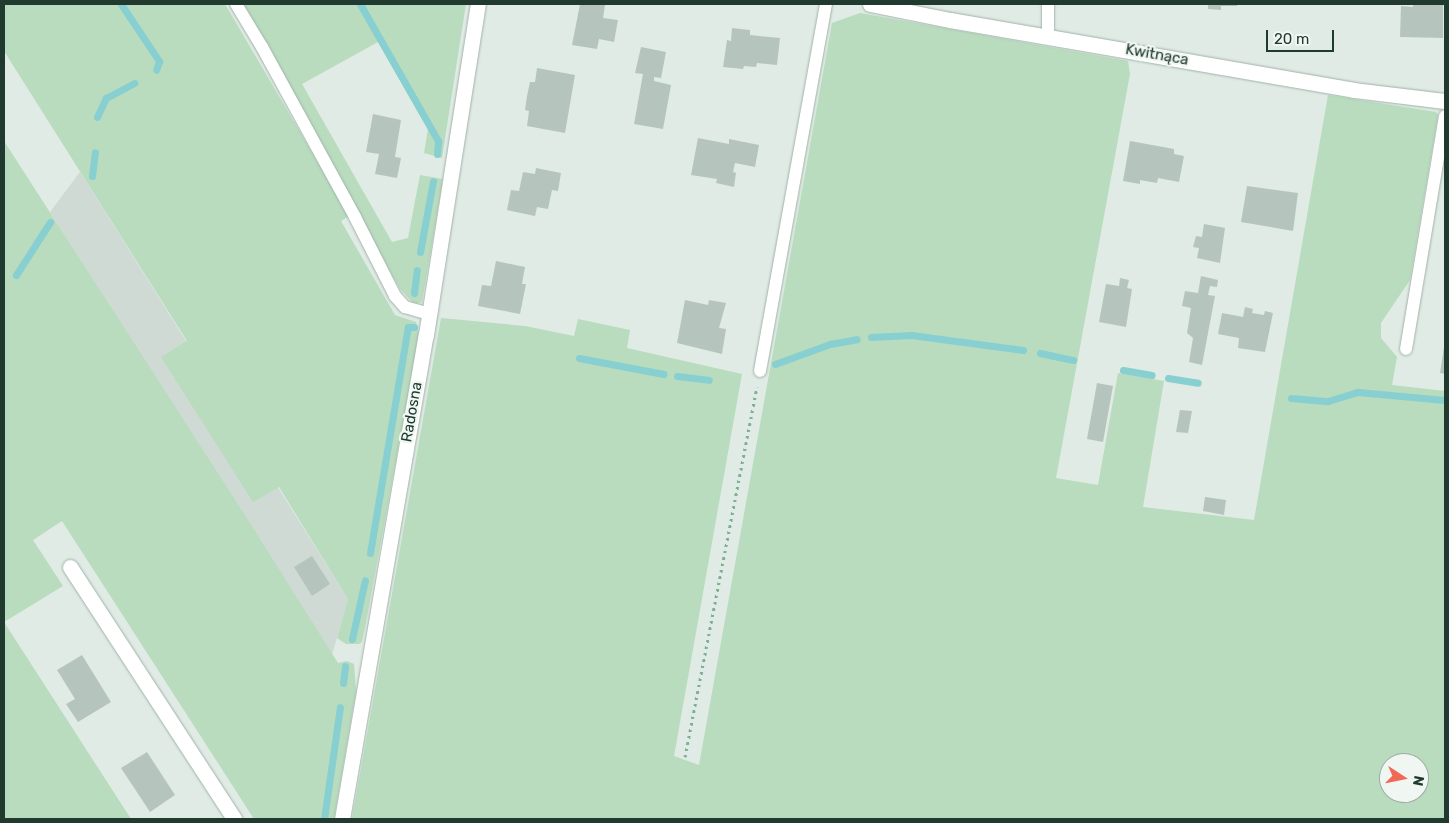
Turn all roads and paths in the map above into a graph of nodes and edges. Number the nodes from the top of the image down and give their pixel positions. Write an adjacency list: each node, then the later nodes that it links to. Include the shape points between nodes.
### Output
1 (236, 4): 9 (lane, via 355,217 395,296 405,307)
2 (478, 4): 9 (street, Radosna)
3 (826, 4): 11 (lane)
4 (870, 4): 6 (street, Kwitnąca)
5 (1048, 4): 6 (lane)
6 (1048, 37): 7 (street, Kwitnąca, via 1354,90)
7 (1445, 100)
8 (1445, 116): 10 (lane)
9 (429, 314): 15 (street, Radosna)
10 (1406, 349)
11 (760, 371): 13 (path)
12 (70, 567): 14 (street)
13 (685, 757)
14 (234, 819)
15 (342, 819)

